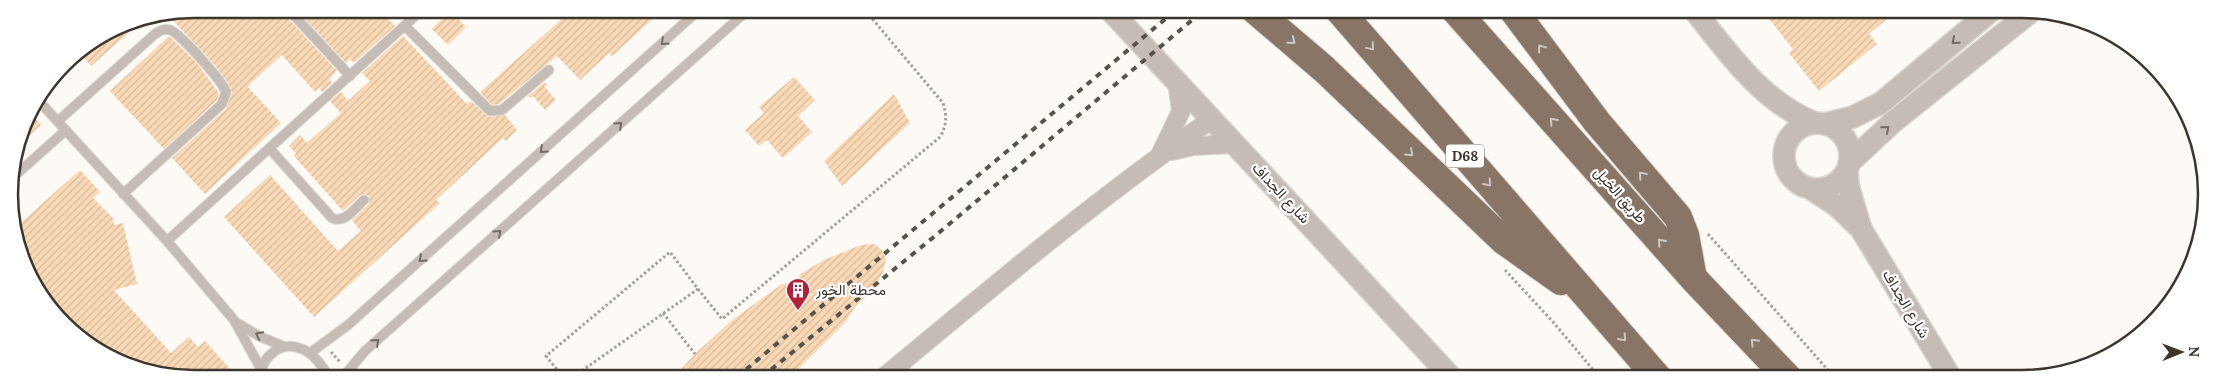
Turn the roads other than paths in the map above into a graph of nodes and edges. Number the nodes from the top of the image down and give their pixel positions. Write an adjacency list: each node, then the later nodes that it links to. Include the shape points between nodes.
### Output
1 (296, 18): 15 (lane)
2 (413, 18): 13 (lane)
3 (690, 18): 38 (lane, one-way to 38, via 348,325)
4 (739, 18): 46 (lane, one-way to 4)
5 (1117, 18): 16 (street, شارع الجداف)
6 (1264, 18): 35 (highway, one-way to 35, via 1324,69 1503,240)
7 (1346, 18): 35 (highway, D68, one-way to 35)
8 (1462, 18): 34 (highway, طريق الخيل, one-way to 8)
9 (1519, 18): 34 (highway, one-way to 9, via 1686,235 1678,217 1597,122)
10 (1700, 18): 17 (street)
11 (1982, 18): 21 (street, one-way to 21, via 1881,102 1853,117)
12 (2023, 18): 27 (street, one-way to 12, via 1893,122)
13 (405, 26): 14 (lane, via 490,111 502,110); 15 (lane)
14 (549, 70)
15 (350, 76): 25 (lane)
16 (1177, 82): 19 (street, شارع الجداف); 26 (street, via 1181,111)
17 (1759, 88): 21 (street, via 1786,109); 24 (street, via 1775,116)
18 (42, 104): 20 (lane)
19 (1207, 114): 23 (street, شارع الجداف); 26 (street)
20 (58, 121): 22 (lane); 30 (lane, via 155,34 164,30 179,35 220,81 226,92 222,104)
21 (1820, 124): 24 (street, via 1803,127); 27 (street, via 1834,128 1847,142)
22 (66, 130): 28 (lane); 30 (lane)
23 (1235, 144): 26 (street, via 1194,146); 39 (street, شارع الجداف)
24 (1786, 146): 29 (street, via 1784,157 1789,172)
25 (270, 149): 31 (lane, via 332,218 344,219); 33 (lane)
26 (1160, 156): 47 (street)
27 (1848, 166): 29 (street, via 1832,186); 32 (street, شارع الجداف, via 1848,185)
28 (19, 172)
29 (1810, 189): 32 (street, شارع الجداف, via 1838,206)
30 (123, 194): 33 (lane)
31 (364, 200)
32 (1861, 229): 42 (street, شارع الجداف)
33 (167, 241): 36 (lane)
34 (1693, 278): 41 (highway, طريق الخيل, one-way to 34)
35 (1591, 301): 40 (highway, D68, one-way to 40)
36 (234, 320): 37 (lane, one-way to 36, via 259,336); 43 (lane)
37 (286, 347): 38 (lane, via 294,346); 44 (lane, via 270,354)
38 (310, 353): 45 (lane)
39 (1443, 369)
40 (1650, 369)
41 (1780, 369)
42 (1946, 369)
43 (259, 370)
44 (262, 370)
45 (323, 370)
46 (348, 370)
47 (893, 370)

